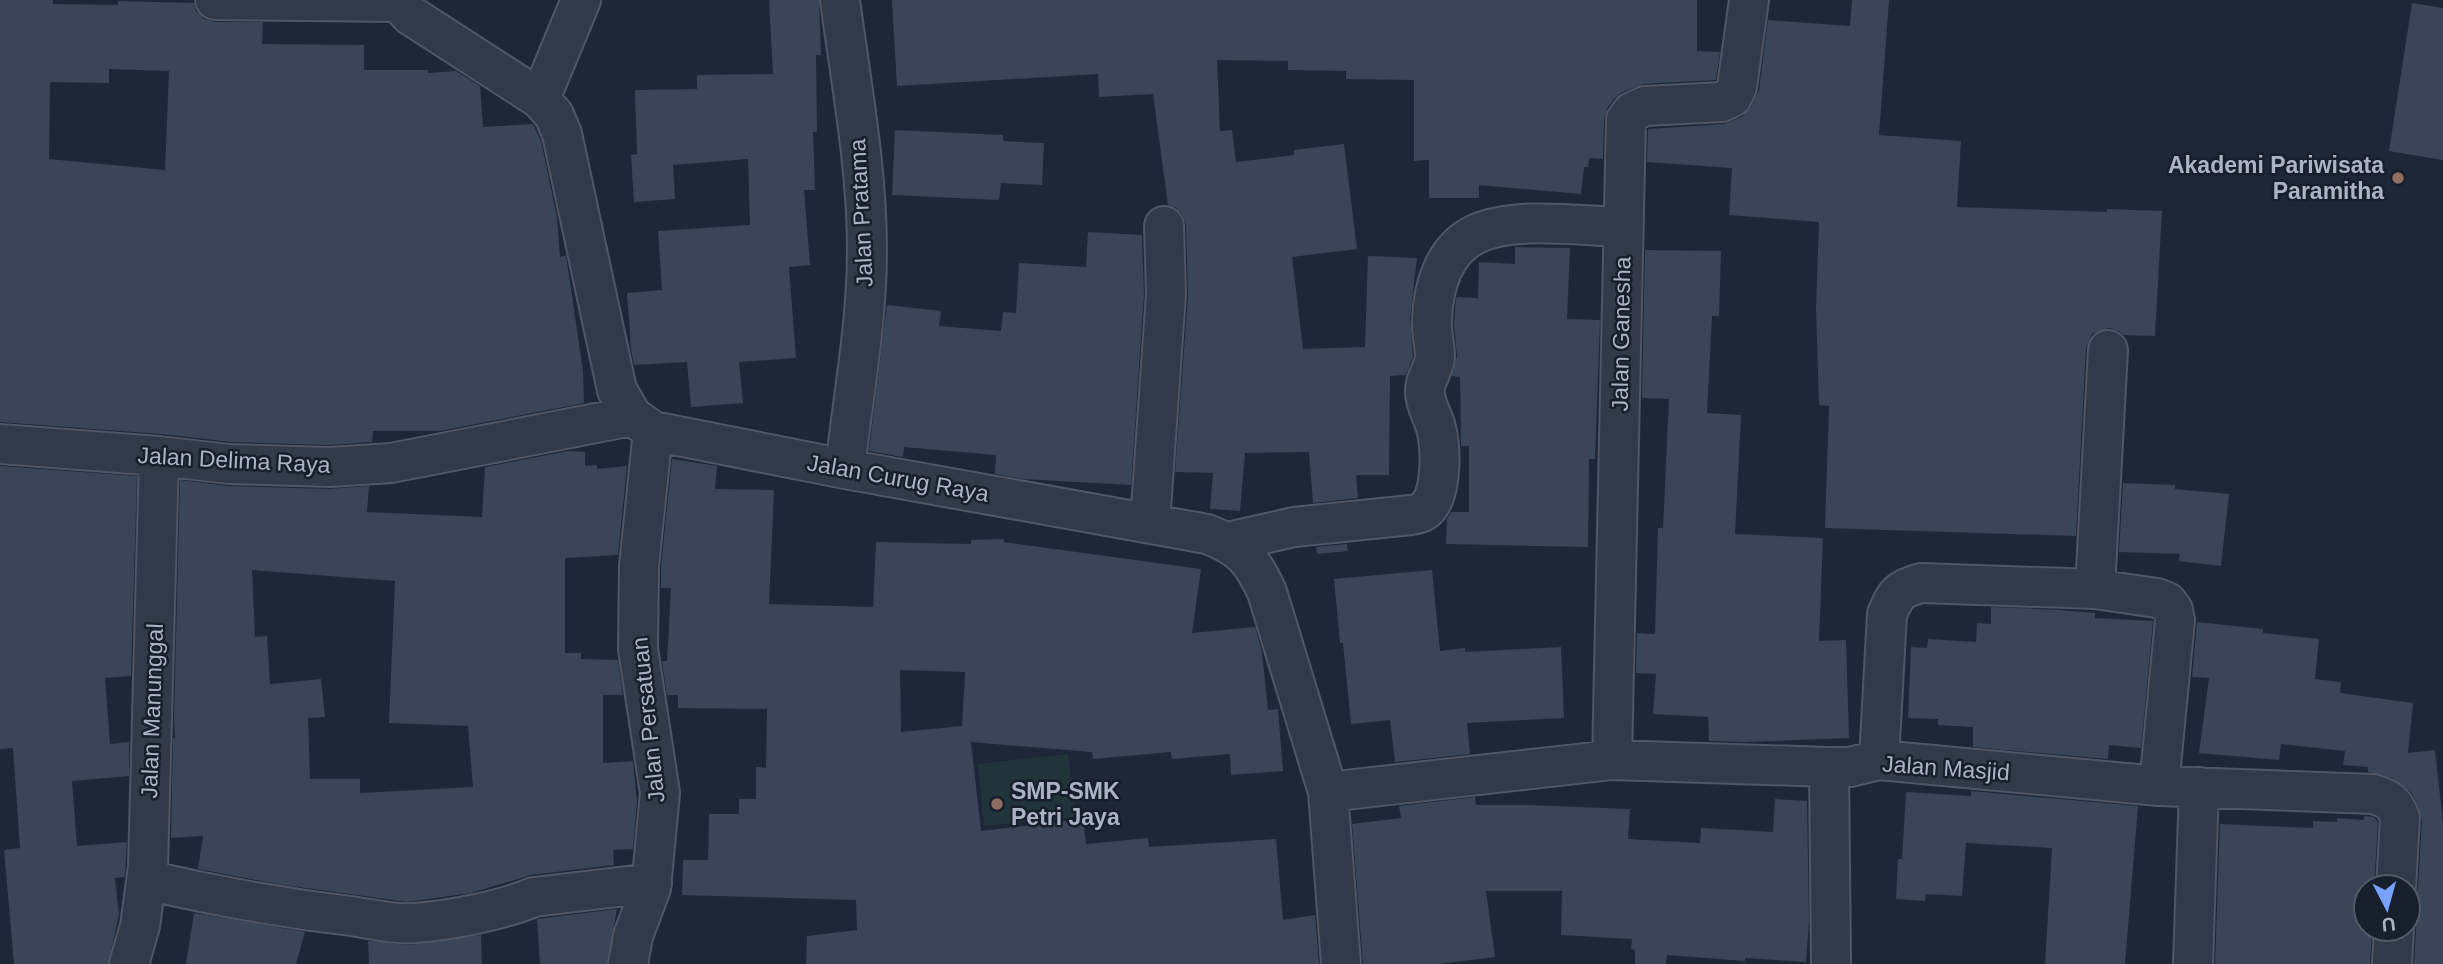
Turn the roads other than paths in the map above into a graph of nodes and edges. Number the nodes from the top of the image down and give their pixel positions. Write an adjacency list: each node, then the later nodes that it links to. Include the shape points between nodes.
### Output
1 (215, 0): 5 (street)
2 (581, 0): 6 (street)
3 (840, 0): 13 (street, Jalan Pratama, via 861,159 867,250)
4 (1749, 0): 8 (street, Jalan Ganesha, via 1732,97 1722,102 1644,106 1626,120)
5 (398, 1): 6 (street, via 410,15)
6 (540, 99): 10 (street, via 562,134 617,390)
7 (1164, 226): 14 (street, via 1166,294)
8 (1623, 227): 15 (street, via 1501,226 1465,240 1446,261 1432,320 1434,366 1425,395 1436,426 1439,464 1434,498 1424,511 1294,527); 17 (street, Jalan Ganesha)
9 (2108, 350): 16 (street)
10 (643, 423): 12 (street, Jalan Delima Raya, via 391,463 281,467); 13 (street, Jalan Curug Raya); 25 (street, Jalan Persatuan, via 638,649 660,793)
11 (0, 444): 12 (street, Jalan Delima Raya)
12 (159, 456): 24 (street, Jalan Manunggal)
13 (845, 469): 14 (street, Jalan Curug Raya)
14 (1150, 523): 15 (street, Jalan Curug Raya)
15 (1228, 542): 22 (street, Jalan Curug Raya, via 1244,553 1267,592)
16 (2095, 589): 18 (street, via 1921,583 1904,588 1887,614); 20 (street, via 2157,598 2173,610)
17 (1612, 760): 19 (street, Jalan Masjid); 22 (street, Jalan Masjid)
18 (1879, 760): 19 (street, Jalan Masjid); 20 (street, Jalan Masjid)
19 (1829, 767): 30 (street)
20 (2159, 786): 21 (street, Jalan Masjid)
21 (2199, 787): 23 (street, Jalan Masjid, via 2388,798 2400,818); 31 (street)
22 (1328, 793): 29 (street, Jalan Curug Raya)
23 (2397, 873)
24 (147, 880): 25 (street, via 223,898 413,924 474,914 534,897); 27 (street, Jalan Manunggal)
25 (652, 883): 28 (street, Jalan Persatuan)
26 (2393, 943): 32 (street)
27 (129, 964)
28 (628, 964)
29 (1341, 964)
30 (1831, 964)
31 (2193, 964)
32 (2392, 964)

